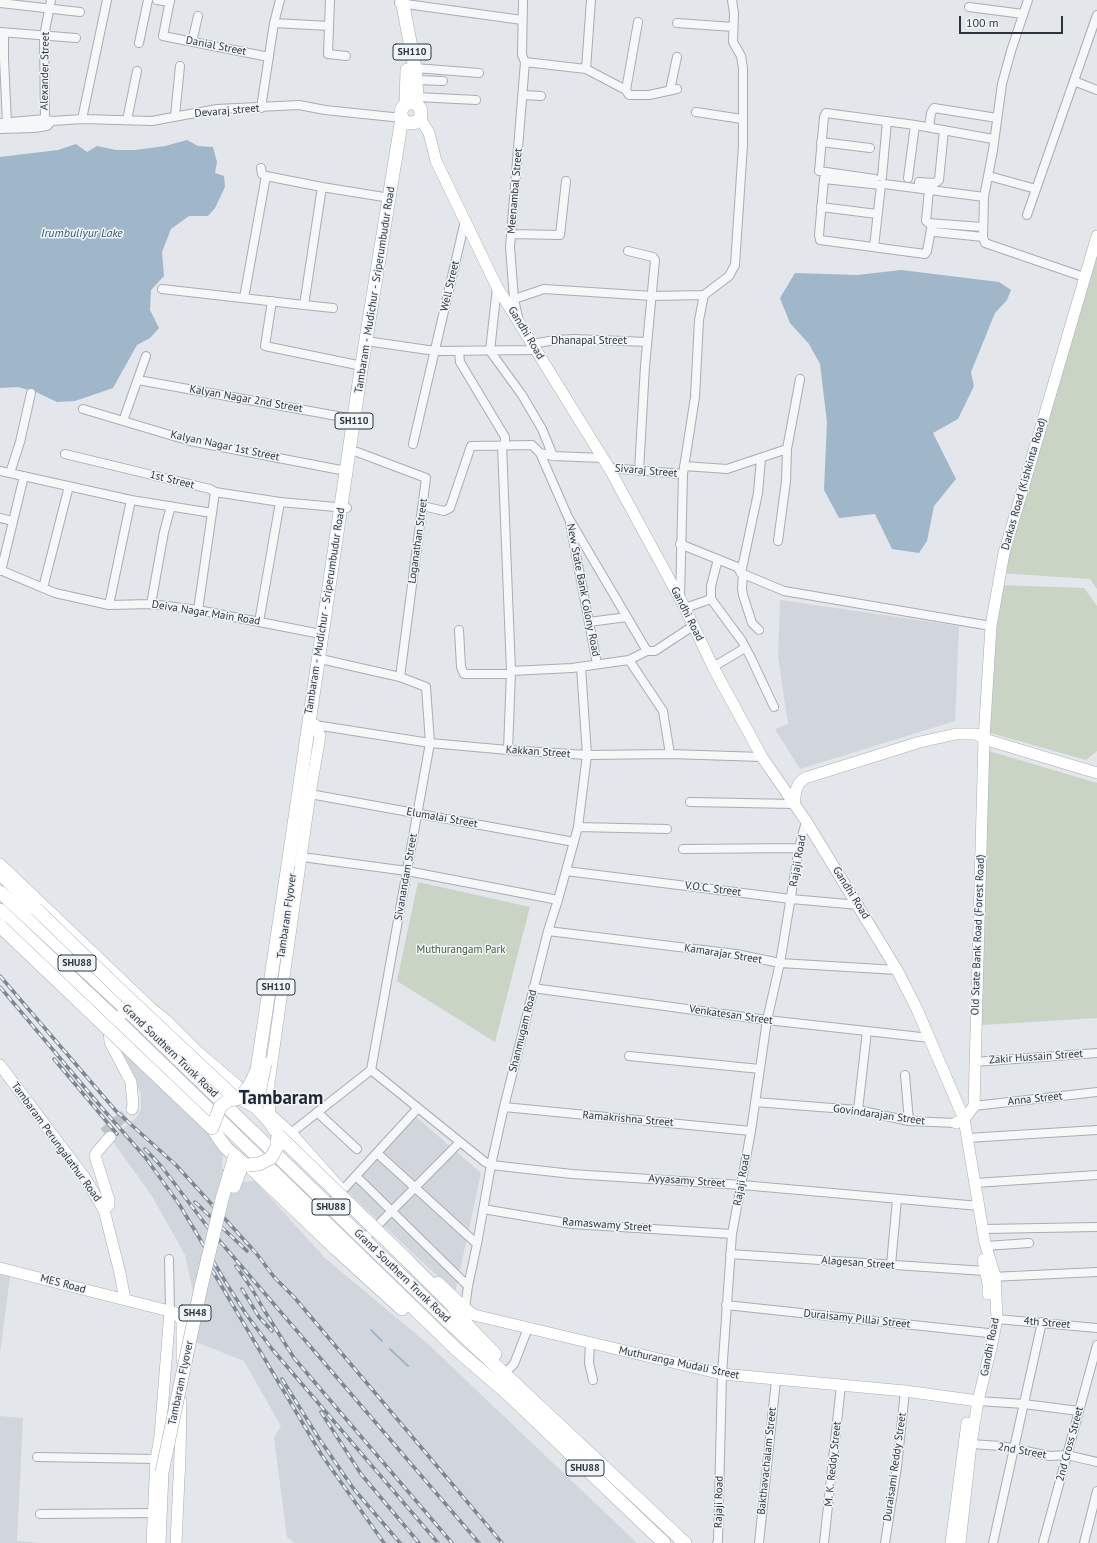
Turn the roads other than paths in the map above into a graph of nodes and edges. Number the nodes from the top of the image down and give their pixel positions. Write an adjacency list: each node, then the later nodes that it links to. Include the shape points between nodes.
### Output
1 (107, 0): 51 (street)
2 (148, 0): 29 (street)
3 (158, 0): 10 (street)
4 (280, 0): 21 (street)
5 (330, 0): 23 (street)
6 (523, 0): 19 (street, Meenambal Street)
7 (591, 0): 35 (street)
8 (732, 0): 24 (street)
9 (1028, 0): 16 (street)
10 (170, 1): 28 (street, Danial Street, via 163,36)
11 (0, 2): 13 (street)
12 (400, 2): 19 (street); 38 (main road, SH110); 46 (main road, SH110, via 408,81)
13 (50, 4): 15 (street); 26 (street, Alexander Street)
14 (969, 7): 16 (street)
15 (80, 12)
16 (1023, 14): 50 (street, via 1002,84)
17 (1097, 15): 39 (street)
18 (198, 16): 28 (street)
19 (522, 20): 33 (street, Meenambal Street, via 522,55)
20 (638, 22): 41 (street)
21 (274, 23): 23 (street); 31 (street)
22 (677, 23): 24 (street)
23 (329, 26): 30 (street, via 328,54)
24 (733, 27): 52 (street, via 734,42 743,62)
25 (2, 32): 26 (street); 58 (street)
26 (44, 36): 27 (street); 53 (street, Alexander Street)
27 (76, 38)
28 (192, 42): 31 (street, Danial Street)
29 (139, 43)
30 (346, 56)
31 (269, 57): 47 (street)
32 (677, 57): 41 (street, via 674,89 649,95 629,95)
33 (525, 62): 35 (street); 43 (street, Meenambal Street)
34 (180, 66): 49 (street)
35 (586, 68): 41 (street)
36 (137, 71): 54 (street)
37 (478, 73): 38 (street)
38 (416, 74): 40 (street); 46 (main road, SH110)
39 (1074, 81): 42 (street); 72 (street)
40 (443, 82)
41 (626, 90)
42 (1097, 90)
43 (523, 95): 44 (street); 83 (street, Meenambal Street)
44 (541, 96)
45 (476, 100): 46 (street)
46 (413, 102): 55 (main road, via 421,111); 55 (main road, via 402,109)
47 (262, 108): 49 (street, Devaraj street, via 217,110); 55 (street, Devaraj street, via 299,105)
48 (696, 112): 52 (street)
49 (175, 116): 54 (street, Devaraj street, via 152,121)
50 (997, 118): 59 (street, via 934,108); 61 (street)
51 (82, 119): 53 (street, Devaraj street); 54 (street, Devaraj street)
52 (742, 119): 91 (street, via 743,145 735,265 729,276)
53 (48, 120): 58 (street, Devaraj street)
54 (127, 120)
55 (411, 120): 75 (main road, Tambaram - Mudichur - Sriperumbudur Road / SH110); 79 (street, Gandhi Road, via 429,133 436,161); 99 (main road, Tambaram - Mudichur - Sriperumbudur Road / SH110)
56 (887, 121): 57 (street); 62 (street, via 826,114); 68 (street)
57 (915, 124): 59 (street); 67 (street)
58 (2, 125)
59 (929, 127): 60 (street)
60 (944, 130): 61 (street); 70 (street, via 939,180 935,183)
61 (993, 139): 66 (street)
62 (821, 142): 63 (street); 68 (street, via 820,172)
63 (870, 148)
64 (261, 168): 65 (street, via 262,174)
65 (266, 176): 71 (street); 93 (street)
66 (989, 176): 72 (street); 74 (street)
67 (908, 178)
68 (879, 180): 73 (street); 76 (street, via 824,179); 77 (street)
69 (566, 182): 83 (street, via 560,235)
70 (919, 182)
71 (322, 187): 75 (street); 96 (street)
72 (1036, 189): 78 (street)
73 (929, 190): 74 (street); 80 (street, via 926,221)
74 (984, 197): 81 (street)
75 (390, 198): 106 (main road, Tambaram - Mudichur - Sriperumbudur Road / SH110)
76 (821, 207): 77 (street); 86 (street, via 820,240)
77 (877, 214): 86 (street)
78 (1027, 216)
79 (465, 221): 89 (street, Gandhi Road); 102 (street, Well Street)
80 (932, 224): 81 (street); 86 (street, via 927,251 924,254)
81 (982, 227): 85 (street)
82 (936, 232): 85 (street)
83 (511, 234): 94 (street, Meenambal Street)
84 (1097, 236): 88 (street, Darkas Road (Kishkinta Road))
85 (983, 237): 88 (street, via 986,243)
86 (874, 247)
87 (628, 251): 92 (street, via 655,258)
88 (1084, 277): 155 (street, Darkas Road (Kishkinta Road), via 1004,552)
89 (498, 287): 98 (street, Gandhi Road); 104 (street)
90 (162, 289): 93 (street)
91 (704, 295): 92 (street); 123 (street, via 699,320 695,397)
92 (652, 296): 94 (street, via 544,290); 100 (street)
93 (244, 298): 95 (street)
94 (514, 299): 98 (street, Meenambal Street)
95 (272, 301): 96 (street); 106 (street, via 265,346)
96 (304, 305): 97 (street)
97 (333, 308)
98 (519, 320): 101 (street, Gandhi Road)
99 (373, 342): 102 (street, Dhanapal Street); 116 (main road, Tambaram - Mudichur - Sriperumbudur Road / SH110)
100 (647, 342): 101 (street, Dhanapal Street, via 574,339 555,340); 126 (street)
101 (533, 347): 104 (street, Dhanapal Street); 120 (street, Gandhi Road)
102 (435, 351): 103 (street, Dhanapal Street); 113 (street, Well Street)
103 (459, 351): 104 (street, Dhanapal Street); 114 (street, via 460,362 505,437)
104 (490, 351): 119 (street, via 522,395 542,429)
105 (146, 356): 108 (street)
106 (362, 366): 111 (main road, Tambaram - Mudichur - Sriperumbudur Road / SH110)
107 (800, 379): 115 (street)
108 (138, 380): 111 (street, Kalyan Nagar 2nd Street); 112 (street)
109 (31, 393): 127 (street)
110 (83, 409): 112 (street, Kalyan Nagar 1st Street)
111 (354, 419): 125 (main road, Tambaram - Mudichur - Sriperumbudur Road / SH110)
112 (123, 421): 125 (street, Kalyan Nagar 1st Street, via 190,441)
113 (413, 444)
114 (504, 445): 117 (street, via 532,445); 134 (street, via 471,446 450,508 444,511); 166 (street)
115 (787, 449): 121 (street, Sivaraj Street); 140 (street, via 786,480)
116 (357, 452): 134 (street, Loganathan Street, via 426,478); 135 (main road, Tambaram - Mudichur - Sriperumbudur Road / SH110)
117 (540, 453): 119 (street); 137 (street)
118 (64, 454): 130 (street, 1st Street)
119 (553, 456): 120 (street)
120 (603, 458): 122 (street, Gandhi Road)
121 (761, 458): 123 (street, Sivaraj Street, via 727,469); 144 (street, via 758,493)
122 (609, 468): 126 (street, Sivaraj Street); 147 (street, Gandhi Road)
123 (683, 470): 126 (street, Sivaraj Street); 141 (street)
124 (0, 471): 127 (street)
125 (346, 471): 135 (main road, Tambaram - Mudichur - Sriperumbudur Road / SH110)
126 (639, 471)
127 (10, 473): 128 (street)
128 (24, 476): 129 (street); 139 (street)
129 (69, 486): 131 (street); 145 (street)
130 (215, 492): 132 (street, 1st Street); 136 (street)
131 (131, 500): 133 (street); 149 (street)
132 (280, 502): 135 (street, 1st Street); 152 (street)
133 (171, 506): 136 (street); 148 (street)
134 (422, 506): 167 (street, Loganathan Street)
135 (344, 508): 158 (main road, Tambaram - Mudichur - Sriperumbudur Road / SH110); 161 (main road, Tambaram - Mudichur - Sriperumbudur Road / SH110)
136 (212, 514): 150 (street)
137 (568, 517): 151 (street); 153 (street, New State Bank Colony Road)
138 (0, 518): 139 (street)
139 (13, 521): 143 (street)
140 (778, 541)
141 (680, 544): 142 (street); 147 (street)
142 (718, 559): 144 (street, via 737,567); 146 (street)
143 (0, 570): 145 (street, Deiva Nagar Main Road)
144 (742, 573): 155 (street, via 784,590); 157 (street, via 743,595 752,623)
145 (43, 588): 149 (street, Deiva Nagar Main Road)
146 (710, 599): 147 (street); 159 (street)
147 (682, 603): 154 (street, Gandhi Road)
148 (151, 604): 149 (street, Deiva Nagar Main Road); 150 (street, Deiva Nagar Main Road)
149 (109, 605)
150 (198, 610): 152 (street, Deiva Nagar Main Road)
151 (627, 617): 153 (street); 160 (street)
152 (259, 622): 158 (street, Deiva Nagar Main Road)
153 (589, 622): 163 (street, New State Bank Colony Road)
154 (693, 626): 160 (street, via 655,651); 165 (street, Gandhi Road)
155 (992, 626): 170 (street, Darkas Road (Kishkinta Road))
156 (459, 630): 166 (street, via 461,667 464,674)
157 (759, 630)
158 (321, 634): 169 (main road, Tambaram - Mudichur - Sriperumbudur Road / SH110)
159 (745, 648): 165 (street); 168 (street)
160 (647, 651): 162 (street)
161 (325, 660): 167 (street, Sivanandam Street); 169 (main road, Tambaram - Mudichur - Sriperumbudur Road / SH110)
162 (630, 660): 163 (street); 173 (street, via 663,712)
163 (597, 664): 164 (street)
164 (581, 666): 166 (street); 174 (street, Shanmugam Road)
165 (713, 667): 175 (street, Gandhi Road)
166 (511, 672): 172 (street)
167 (400, 678): 171 (street, Sivanandam Street, via 426,687)
168 (774, 707)
169 (311, 729): 171 (street, Kakkan Street); 177 (street, via 320,736); 218 (main road, Tambaram Flyover / SH110, bridge, via 257,1070 250,1085); 221 (main road, Tambaram Flyover / SH110, bridge, via 263,1075)
170 (984, 739): 176 (street); 179 (street, via 976,734 961,734 920,742 805,778 796,790); 212 (street, Old State Bank Road (Forest Road))
171 (430, 743): 172 (street, Kakkan Street); 180 (street, Sivanandam Street)
172 (508, 750): 174 (street, Kakkan Street)
173 (670, 754): 174 (street, Kakkan Street); 175 (street, Kakkan Street)
174 (586, 755): 182 (street, Shanmugam Road)
175 (762, 757): 179 (street, Gandhi Road)
176 (1097, 773)
177 (310, 794): 180 (street, Elumalai Street); 187 (street)
178 (690, 802): 179 (street)
179 (794, 804): 181 (street, Gandhi Road)
180 (417, 814): 184 (street, Elumalai Street); 189 (street, Sivanandam Street)
181 (806, 820): 185 (street, Rajaji Road); 195 (street, Gandhi Road)
182 (578, 827): 183 (street); 184 (street, Shanmugam Road)
183 (667, 829)
184 (574, 842): 190 (street, Shanmugam Road)
185 (798, 848): 186 (street); 193 (street, Rajaji Road)
186 (683, 849)
187 (302, 856): 189 (street); 226 (street, via 269,1083)
188 (0, 864): 204 (street, Muthuranga Mudali Street)
189 (407, 871): 194 (street); 215 (street, Sivanandam Street)
190 (566, 871): 193 (street, V.O.C. Street); 194 (street, Shanmugam Road)
191 (0, 873): 218 (main road, bridge, via 121,991)
192 (0, 892): 202 (main road, Grand Southern Trunk Road / SHU88)
193 (791, 899): 195 (street, V.O.C. Street); 199 (street, Rajaji Road)
194 (558, 900): 198 (street, Shanmugam Road)
195 (859, 905): 200 (street, Gandhi Road)
196 (0, 910): 203 (main road, Grand Southern Trunk Road / SHU88)
197 (0, 926): 229 (main road, bridge)
198 (548, 931): 199 (street, Kamarajar Street, via 736,954); 201 (street, Shanmugam Road)
199 (780, 963): 200 (street, Kamarajar Street); 205 (street, Rajaji Road)
200 (898, 970): 209 (street, Gandhi Road)
201 (534, 988): 205 (street, Venkatesan Street); 222 (street, Shanmugam Road)
202 (126, 1008): 203 (street); 208 (main road, Grand Southern Trunk Road / SHU88)
203 (116, 1020): 206 (main road, Grand Southern Trunk Road / SHU88); 206 (street, via 109,1029 110,1042 131,1082 134,1111 140,1097 138,1084 117,1045)
204 (166, 1020): 208 (main road); 226 (street, Muthuranga Mudali Street, via 198,1052)
205 (767, 1020): 207 (street, Venkatesan Street); 214 (street, Rajaji Road)
206 (126, 1029): 279 (main road, Grand Southern Trunk Road / SHU88)
207 (867, 1031): 209 (street, Venkatesan Street); 224 (street)
208 (154, 1035): 248 (main road, Grand Southern Trunk Road / SHU88)
209 (930, 1038): 228 (street, Gandhi Road)
210 (1097, 1053): 212 (street, Zakir Hussain Street)
211 (629, 1056): 214 (street)
212 (974, 1062): 220 (street, Old State Bank Road (Forest Road))
213 (0, 1065): 250 (street, Tambaram Perungalathur Road, via 85,1178)
214 (760, 1069): 219 (street, Rajaji Road)
215 (371, 1070): 223 (street); 225 (street)
216 (905, 1075): 227 (street)
217 (1097, 1092): 220 (street, Anna Street)
218 (238, 1098): 221 (main road); 229 (main road, bridge, via 229,1100 220,1108)
219 (755, 1102): 224 (street, Govindarajan Street); 231 (street, Rajaji Road)
220 (974, 1106): 228 (street)
221 (256, 1107): 234 (main road)
222 (504, 1107): 231 (street, Ramakrishna Street); 240 (street, Shanmugam Road)
223 (418, 1108): 236 (street); 238 (street)
224 (858, 1110): 227 (street, Govindarajan Street)
225 (317, 1112): 232 (street); 237 (street)
226 (270, 1115): 232 (street, Muthuranga Mudali Street)
227 (909, 1121): 228 (street, Govindarajan Street)
228 (960, 1121): 235 (street, Gandhi Road); 249 (street, Gandhi Road, via 962,1143)
229 (212, 1128): 239 (main road, via 226,1148)
230 (1097, 1130): 235 (street)
231 (751, 1131): 244 (street, Rajaji Road)
232 (291, 1133): 246 (street, Muthuranga Mudali Street)
233 (107, 1135): 250 (street, via 94,1143 89,1156)
234 (278, 1135): 239 (main road, bridge, via 277,1147 271,1158 259,1164); 280 (main road, bridge, via 451,1304)
235 (967, 1138): 243 (street, Gandhi Road)
236 (460, 1142): 240 (street); 245 (street)
237 (357, 1149)
238 (377, 1153): 242 (street); 245 (street)
239 (242, 1161): 279 (main road, via 442,1345 449,1351); 299 (main road, Tambaram Flyover / SH48, bridge, via 222,1199 201,1286 164,1465); 300 (main road, Tambaram Flyover / SH48, bridge, via 232,1193 176,1435 169,1477)
240 (491, 1165): 244 (street, Ayyasamy Street, via 572,1174); 251 (street, Shanmugam Road)
241 (1097, 1175): 243 (street)
242 (356, 1176): 246 (street); 252 (street)
243 (975, 1183): 249 (street, Gandhi Road)
244 (742, 1185): 247 (street, Ayyasamy Street); 256 (street, Rajaji Road)
245 (415, 1187): 252 (street); 259 (street)
246 (343, 1190): 248 (street); 253 (street, Muthuranga Mudali Street)
247 (897, 1199): 249 (street, Ayyasamy Street); 263 (street)
248 (329, 1205): 257 (main road, Grand Southern Trunk Road / SHU88)
249 (976, 1206): 255 (street, Gandhi Road); 266 (street, Gandhi Road)
250 (103, 1207): 268 (street, Tambaram Perungalathur Road)
251 (483, 1209): 256 (street, Ramaswamy Street, via 572,1224); 259 (street, Shanmugam Road)
252 (391, 1211): 253 (street); 267 (street)
253 (378, 1224): 257 (street); 270 (street, Muthuranga Mudali Street)
254 (1097, 1227): 255 (street)
255 (984, 1229): 260 (street, Gandhi Road)
256 (732, 1234): 261 (street, Rajaji Road)
257 (364, 1239): 280 (main road, Grand Southern Trunk Road / SHU88)
258 (1029, 1243): 260 (street)
259 (477, 1244): 267 (street, Shanmugam Road)
260 (986, 1246): 266 (street, Gandhi Road)
261 (730, 1254): 263 (street, Alagesan Street); 269 (street, Rajaji Road)
262 (169, 1259): 271 (street)
263 (891, 1265): 266 (street, Alagesan Street)
264 (0, 1268): 268 (street, MES Road)
265 (1097, 1272): 266 (street, Alagesan Street)
266 (989, 1275): 272 (street, Gandhi Road); 276 (street, Gandhi Road)
267 (468, 1286): 270 (street, Shanmugam Road)
268 (125, 1300): 271 (street)
269 (726, 1305): 276 (street, Duraisamy Pillai Street); 281 (street, Rajaji Road)
270 (465, 1308): 274 (street, Muthuranga Mudali Street, via 474,1315)
271 (170, 1311): 293 (street); 301 (street, via 177,1313 182,1321)
272 (997, 1319): 273 (street, 4th Street); 286 (street, Gandhi Road, via 991,1348)
273 (1042, 1322): 275 (street, 4th Street); 287 (street)
274 (528, 1328): 277 (street, Muthuranga Mudali Street); 280 (street)
275 (1097, 1328)
276 (988, 1333): 286 (street, Gandhi Road)
277 (590, 1343): 281 (street, Muthuranga Mudali Street); 282 (street, via 589,1363)
278 (1097, 1346): 288 (street, 2nd Cross Street)
279 (457, 1350): 302 (main road, Grand Southern Trunk Road / SHU88, via 507,1393)
280 (509, 1374): 303 (main road, Grand Southern Trunk Road / SHU88)
281 (722, 1374): 283 (street, Muthuranga Mudali Street); 304 (street, Rajaji Road)
282 (593, 1380)
283 (776, 1380): 284 (street, Muthuranga Mudali Street); 305 (street, Bakthavachalam Street)
284 (841, 1385): 285 (street, Muthuranga Mudali Street); 306 (street, M. K. Reddy Street)
285 (905, 1391): 286 (street, Muthuranga Mudali Street); 307 (street, Duraisami Reddy Street, via 897,1468)
286 (974, 1401): 287 (street); 289 (street, Gandhi Road); 308 (street, Gandhi Road, via 963,1445)
287 (1024, 1404): 288 (street); 290 (street)
288 (1079, 1411): 291 (street, 2nd Cross Street)
289 (971, 1444): 290 (street, 2nd Street); 309 (street, Gandhi Road)
290 (1014, 1449): 291 (street, 2nd Street, via 1050,1456); 310 (street)
291 (1067, 1455): 294 (street, 2nd Street); 311 (street, 2nd Cross Street)
292 (37, 1457): 293 (street)
293 (156, 1459): 296 (street)
294 (1097, 1462)
295 (1097, 1490): 312 (street)
296 (154, 1513): 297 (street); 298 (street)
297 (40, 1514)
298 (152, 1543)
299 (159, 1543)
300 (166, 1543)
301 (176, 1543)
302 (664, 1543)
303 (685, 1543)
304 (717, 1543)
305 (759, 1543)
306 (824, 1543)
307 (885, 1543)
308 (951, 1543)
309 (960, 1543)
310 (994, 1543)
311 (1043, 1543)
312 (1084, 1543)

